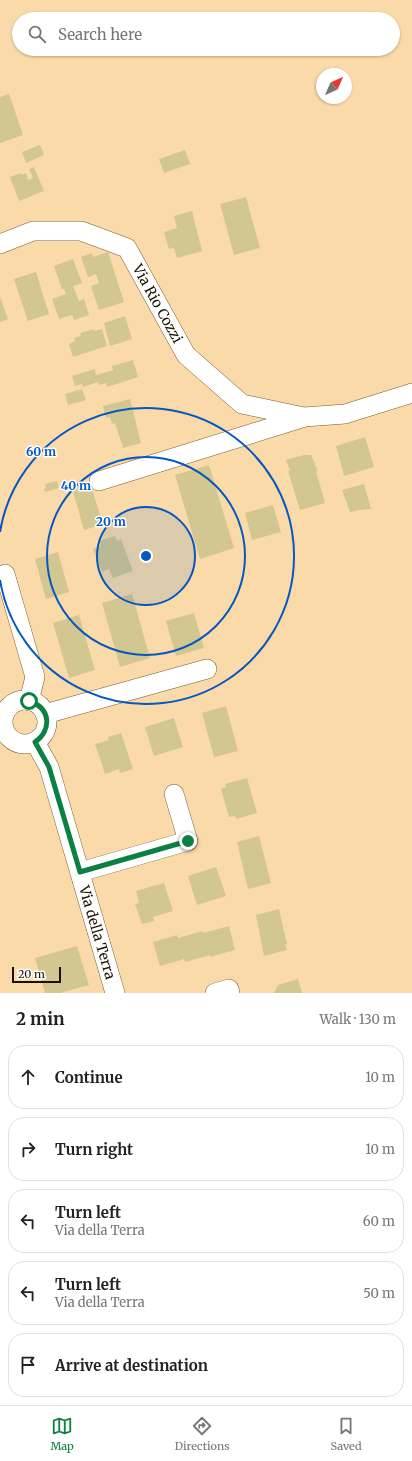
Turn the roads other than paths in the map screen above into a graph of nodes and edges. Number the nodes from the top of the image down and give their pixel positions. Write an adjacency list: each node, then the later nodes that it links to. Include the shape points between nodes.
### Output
1 (0, 244): 3 (street, Via Rio Cozzi, via 32,231 81,231 127,248 186,355 242,404)
2 (412, 393): 3 (street, Via Rio Cozzi, via 345,414)
3 (304, 417): 4 (street, Via Rio Cozzi)
4 (98, 481)
5 (5, 574): 7 (street, via 35,677)
6 (206, 669): 8 (street)
7 (29, 701): 8 (street, via 39,706); 9 (street, via 18,701 13,704)
8 (45, 714): 10 (street, via 47,720 44,733)
9 (2, 718): 10 (street, via 5,732 14,742)
10 (35, 742): 12 (street, Via della Terra, via 49,767)
11 (174, 794): 12 (street, Via della Terra, via 188,841)
12 (80, 872): 13 (street, Via della Terra)
13 (115, 993)
14 (214, 993): 15 (street, via 229,989)
15 (230, 993)

